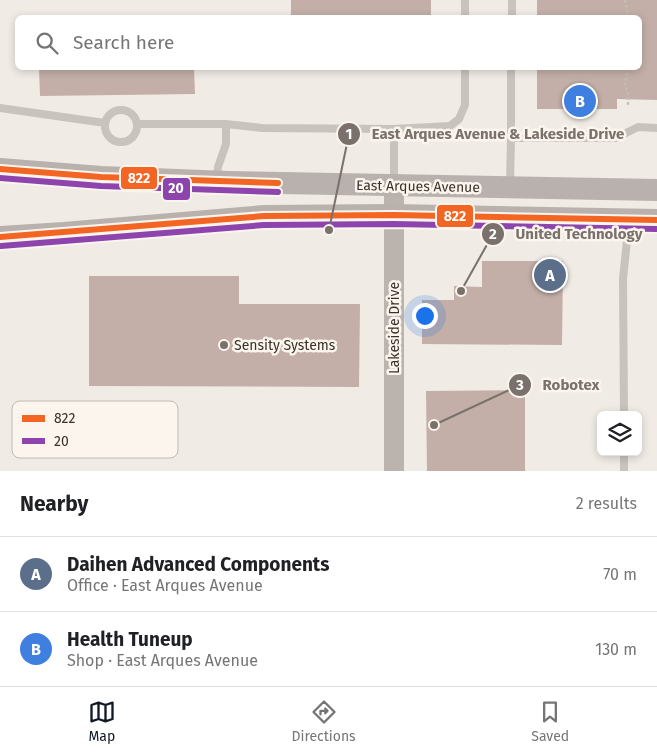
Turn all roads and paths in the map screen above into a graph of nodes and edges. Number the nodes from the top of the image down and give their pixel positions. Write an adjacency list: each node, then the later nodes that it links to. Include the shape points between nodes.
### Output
1 (465, 0): 4 (lane)
2 (512, 0): 5 (lane)
3 (625, 0): 6 (path)
4 (465, 15)
5 (512, 15)
6 (628, 15)
7 (465, 70): 16 (lane, via 465,105 450,126)
8 (511, 70): 17 (lane)
9 (628, 70): 10 (path, via 625,85)
10 (628, 107)
11 (0, 108): 12 (lane)
12 (105, 122): 13 (lane, via 111,113 122,110 132,114); 13 (lane, via 106,133 118,142 132,138)
13 (137, 124): 14 (lane)
14 (226, 124): 16 (lane, via 262,128); 19 (lane, via 226,144)
15 (657, 128): 17 (lane, via 638,127 616,138)
16 (394, 129): 20 (lane)
17 (511, 138): 21 (lane)
18 (0, 169): 19 (main road, East Arques Avenue)
19 (216, 182): 20 (main road, East Arques Avenue)
20 (394, 185): 21 (main road, East Arques Avenue); 23 (street, Lakeside Drive)
21 (510, 188): 22 (main road, East Arques Avenue)
22 (657, 190)
23 (394, 214): 24 (main road, East Arques Avenue); 26 (main road, East Arques Avenue, via 264,216); 29 (street, Lakeside Drive)
24 (629, 219): 25 (main road, East Arques Avenue); 27 (lane, via 623,279)
25 (657, 220)
26 (0, 237)
27 (624, 411)
28 (624, 456): 30 (lane)
29 (394, 471)
30 (624, 471)

